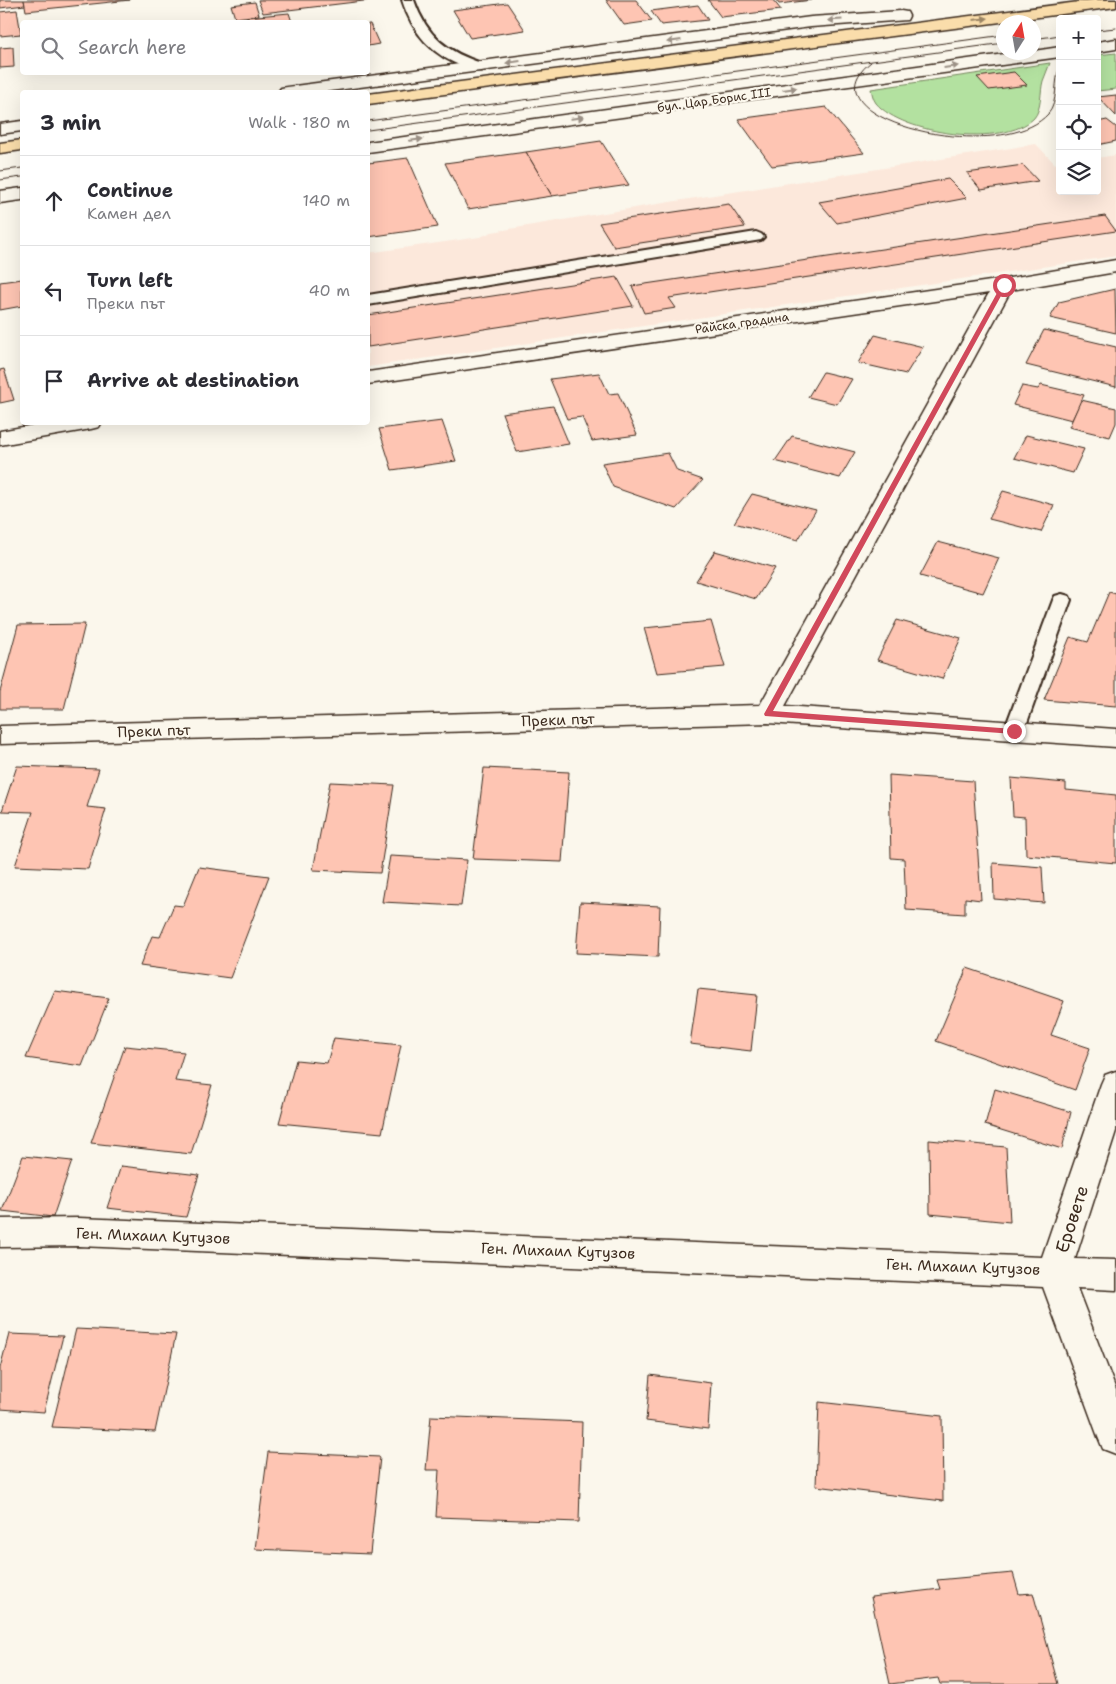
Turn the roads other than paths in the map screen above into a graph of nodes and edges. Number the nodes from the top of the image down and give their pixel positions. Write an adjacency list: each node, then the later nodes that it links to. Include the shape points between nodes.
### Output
1 (408, 0): 9 (lane, via 412,16 434,46 456,60)
2 (1014, 0): 4 (main road)
3 (1116, 2): 5 (main road, one-way to 3)
4 (901, 16): 5 (main road); 9 (street, one-way to 9, via 811,22)
5 (846, 36): 11 (main road)
6 (1116, 44): 7 (street)
7 (1101, 46)
8 (1056, 53): 15 (street, бул. Цар Борис III, one-way to 8)
9 (479, 67): 10 (street)
10 (301, 90)
11 (370, 100)
12 (20, 126): 13 (street)
13 (0, 129)
14 (20, 145): 16 (main road)
15 (370, 147)
16 (0, 148)
17 (20, 194): 18 (street)
18 (0, 197)
19 (756, 237): 22 (lane)
20 (1116, 266): 21 (street, Райска градина)
21 (1004, 285): 23 (street, Райска градина); 27 (street)
22 (370, 300)
23 (370, 378)
24 (73, 425): 25 (street)
25 (0, 438)
26 (1062, 600): 28 (lane)
27 (768, 714): 28 (street, Преки път); 29 (street, Преки път)
28 (1014, 731): 30 (street, Преки път)
29 (0, 735)
30 (1116, 738)
31 (1116, 1084): 33 (street, Еровете)
32 (0, 1233): 33 (street, Ген. Михаил Кутузов, via 79,1232)
33 (1054, 1271): 34 (street, Ген. Михаил Кутузов); 35 (street, Еровете)
34 (1116, 1275)
35 (1116, 1437)

